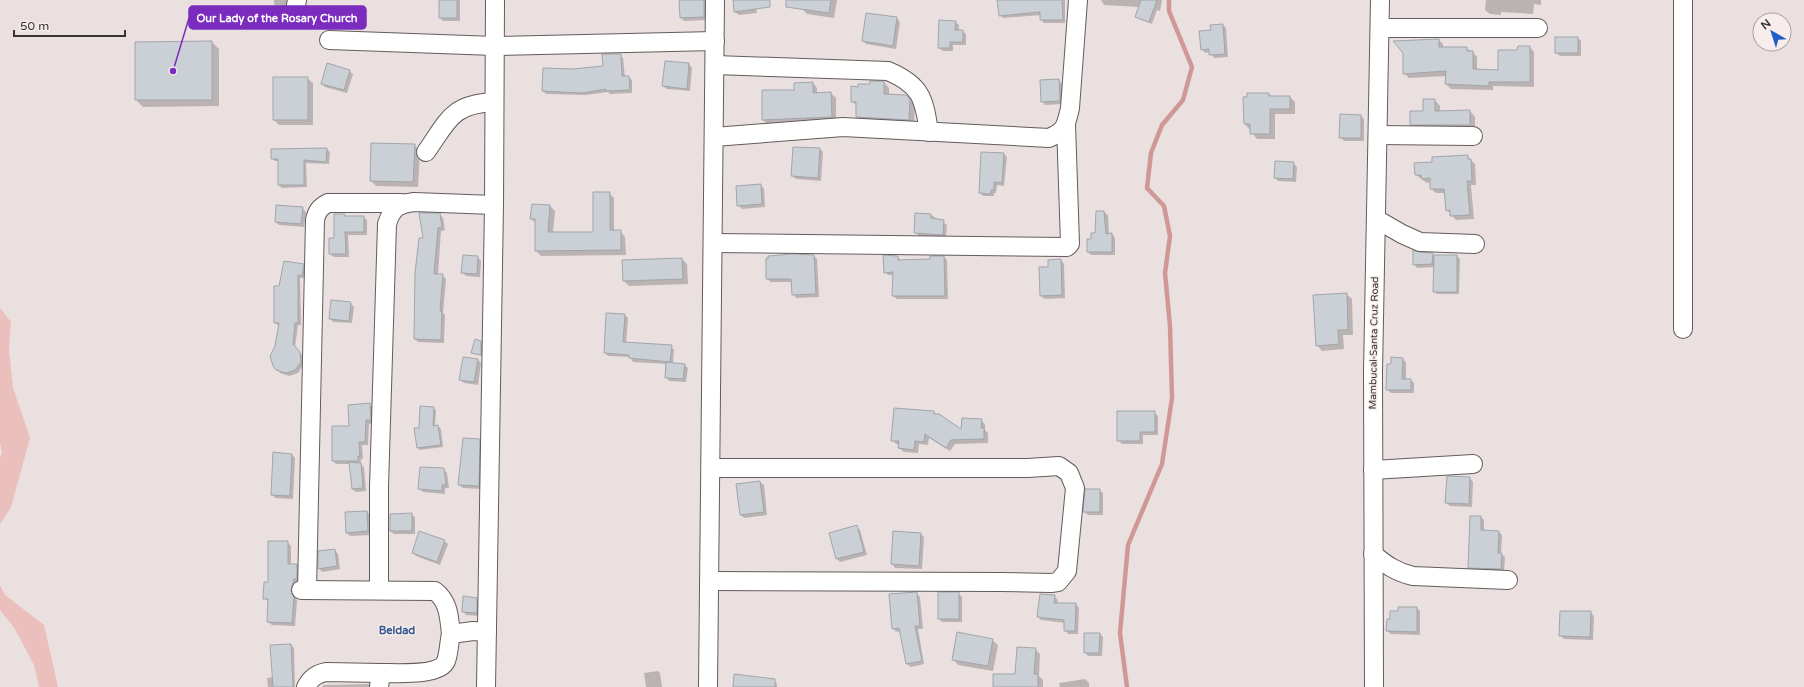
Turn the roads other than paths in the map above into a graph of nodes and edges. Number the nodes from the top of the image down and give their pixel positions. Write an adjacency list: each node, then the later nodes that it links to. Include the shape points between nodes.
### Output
1 (494, 0): 10 (street)
2 (716, 0): 9 (street)
3 (1078, 0): 13 (street, via 1070,108)
4 (1380, 0): 6 (street, Mambucal-Santa Cruz Road)
5 (1683, 0): 24 (street)
6 (1380, 28): 7 (street); 15 (street, Mambucal-Santa Cruz Road)
7 (1538, 28)
8 (329, 40): 10 (street)
9 (715, 41): 10 (street); 11 (street)
10 (495, 46): 12 (street)
11 (715, 65): 14 (street, via 888,71 902,76 921,95); 17 (street)
12 (494, 102): 18 (street, via 470,105 455,113); 20 (street)
13 (1066, 124): 14 (street, via 1060,133 1049,138); 22 (street, via 1070,239 1067,247)
14 (929, 132): 17 (street, via 843,127)
15 (1378, 135): 16 (street); 21 (street, Mambucal-Santa Cruz Road)
16 (1473, 136)
17 (714, 137): 22 (street)
18 (426, 152)
19 (402, 203): 20 (street); 31 (street, via 394,208 387,224 379,487); 31 (street, via 328,203 317,212 315,220 304,590)
20 (494, 205): 32 (street)
21 (1376, 219): 23 (street, via 1420,242); 27 (street, Mambucal-Santa Cruz Road)
22 (713, 243): 26 (street)
23 (1474, 244)
24 (1683, 329)
25 (1473, 464): 27 (street)
26 (710, 468): 30 (street); 30 (street, via 1059,466 1069,473 1075,488 1067,571 1058,582)
27 (1373, 470): 28 (street, Mambucal-Santa Cruz Road)
28 (1373, 554): 29 (street, via 1390,568 1413,576); 38 (street, Mambucal-Santa Cruz Road)
29 (1508, 580)
30 (709, 581): 37 (street)
31 (379, 590): 33 (street, via 435,591 446,603)
32 (487, 632): 33 (street); 36 (street)
33 (451, 634): 34 (street, via 446,662 442,666 427,672)
34 (380, 680): 35 (street, via 326,672 318,674)
35 (306, 687)
36 (486, 687)
37 (708, 687)
38 (1374, 687)

